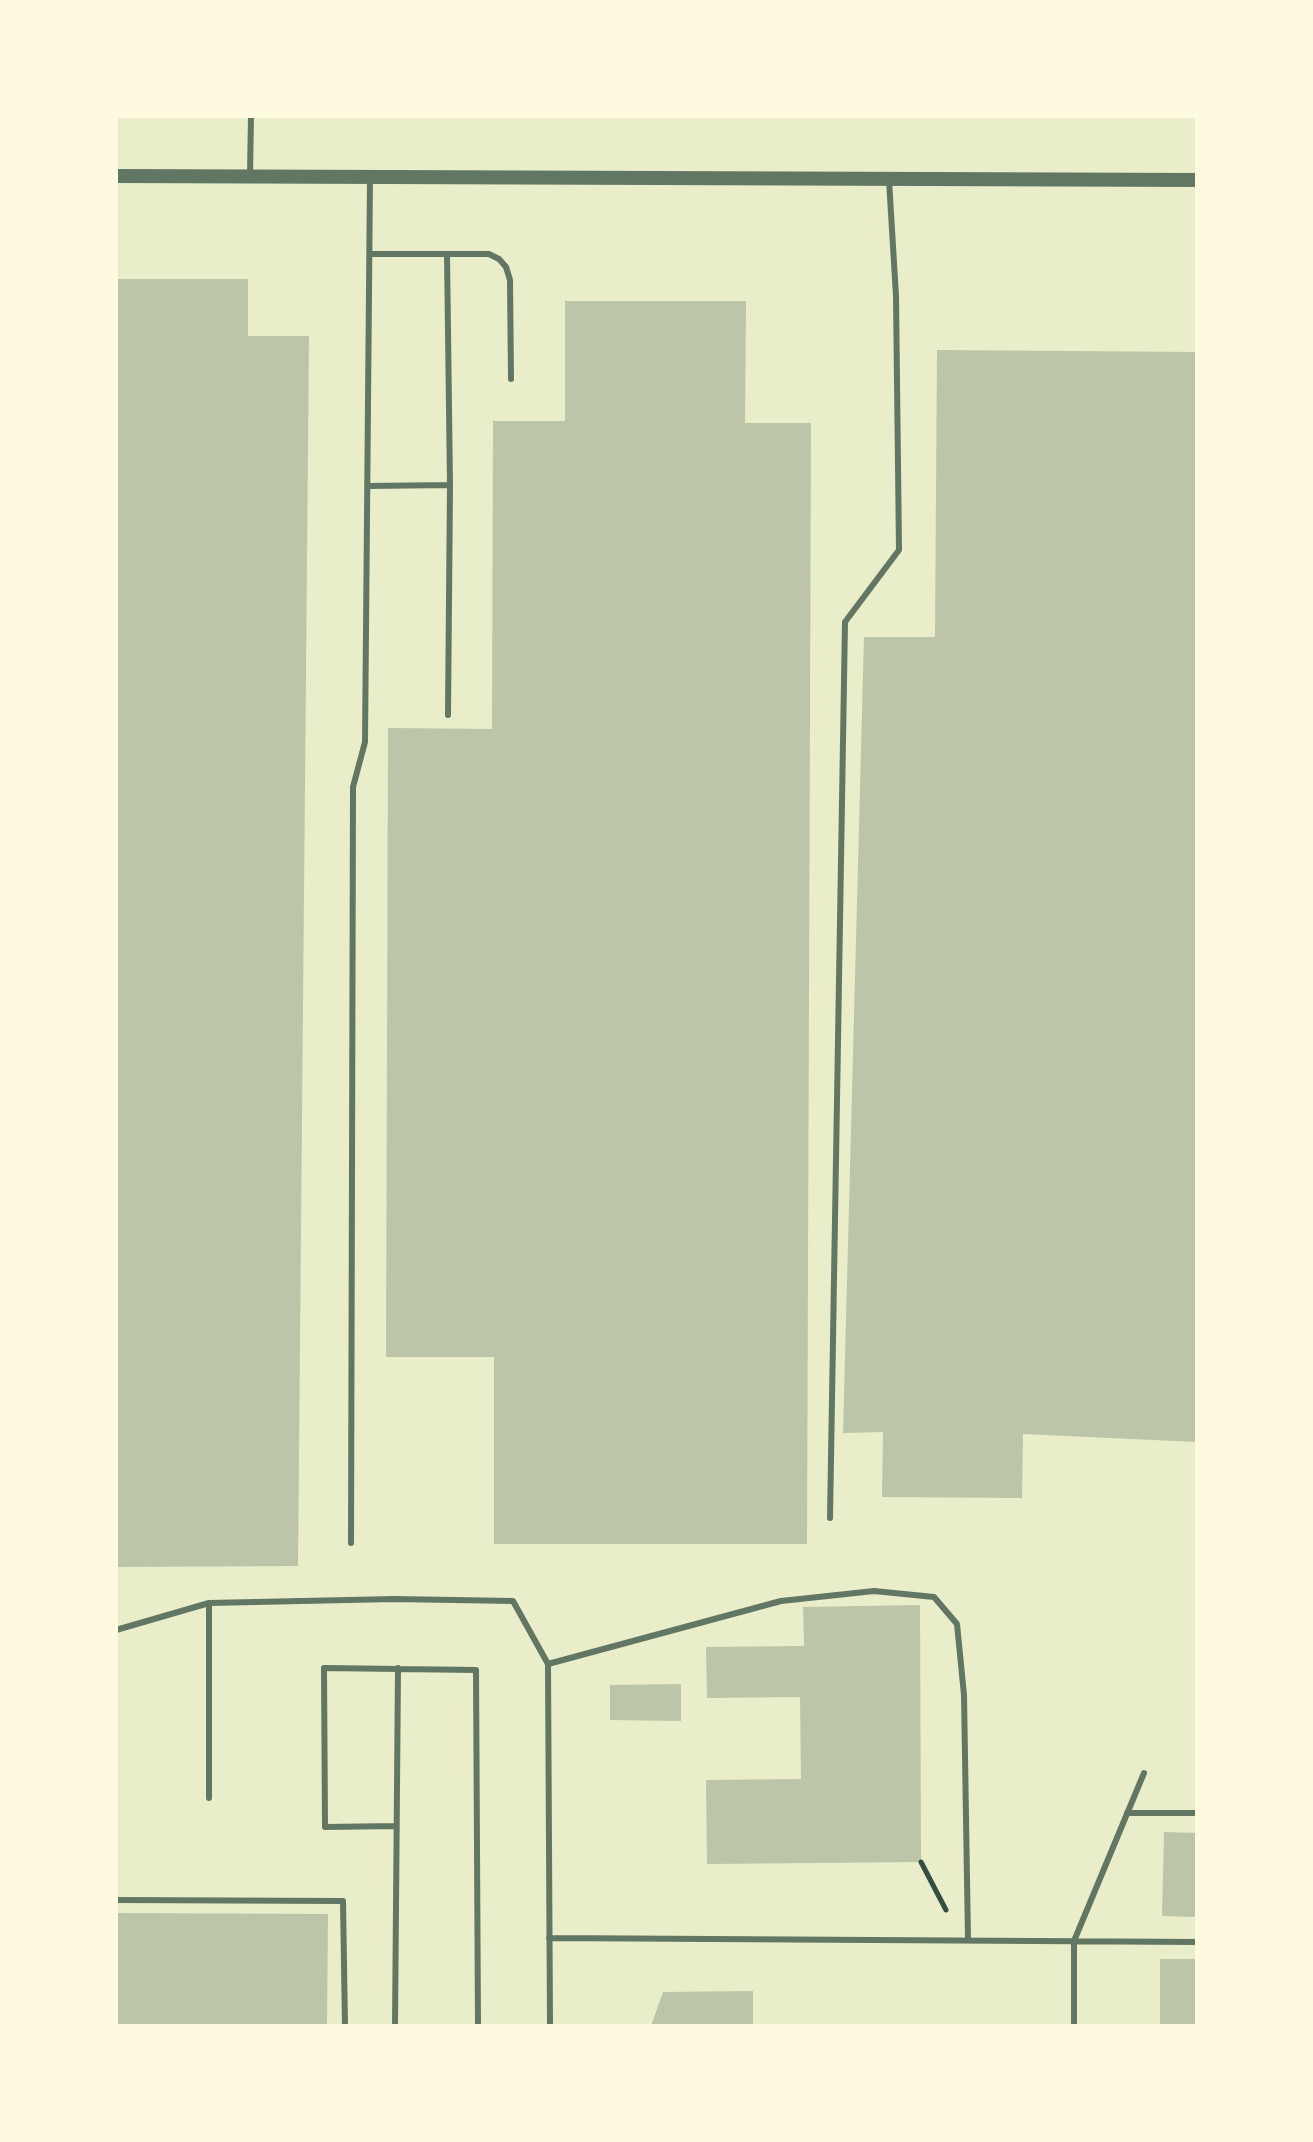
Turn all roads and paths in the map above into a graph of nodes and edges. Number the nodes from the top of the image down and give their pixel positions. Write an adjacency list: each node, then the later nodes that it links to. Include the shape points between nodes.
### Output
1 (251, 116): 3 (lane)
2 (116, 176): 3 (street)
3 (250, 176): 4 (street)
4 (370, 177): 5 (street); 7 (lane)
5 (889, 179): 6 (street); 13 (lane, via 899,550 845,622)
6 (1197, 180)
7 (370, 254): 8 (lane); 11 (lane)
8 (447, 254): 9 (lane, via 489,254 506,267); 10 (lane)
9 (511, 379)
10 (450, 485): 11 (lane); 12 (lane)
11 (368, 486): 14 (lane, via 365,742 353,787)
12 (448, 715)
13 (830, 1518)
14 (351, 1543)
15 (209, 1603): 16 (lane); 17 (lane, via 513,1601); 20 (lane)
16 (116, 1630)
17 (548, 1664): 25 (lane); 26 (lane, via 781,1601 874,1591 934,1597 957,1624 963,1680)
18 (398, 1668): 23 (lane); 23 (lane, via 324,1668 325,1827); 31 (lane, via 476,1670)
19 (1144, 1773): 21 (lane)
20 (209, 1798)
21 (1127, 1813): 22 (lane); 27 (lane)
22 (1197, 1813)
23 (396, 1826): 30 (lane)
24 (116, 1900): 29 (lane, via 343,1901)
25 (549, 1938): 26 (lane); 32 (lane)
26 (968, 1940): 27 (lane)
27 (1074, 1941): 28 (lane); 33 (lane)
28 (1197, 1942)
29 (345, 2026)
30 (395, 2026)
31 (478, 2026)
32 (550, 2026)
33 (1074, 2026)

